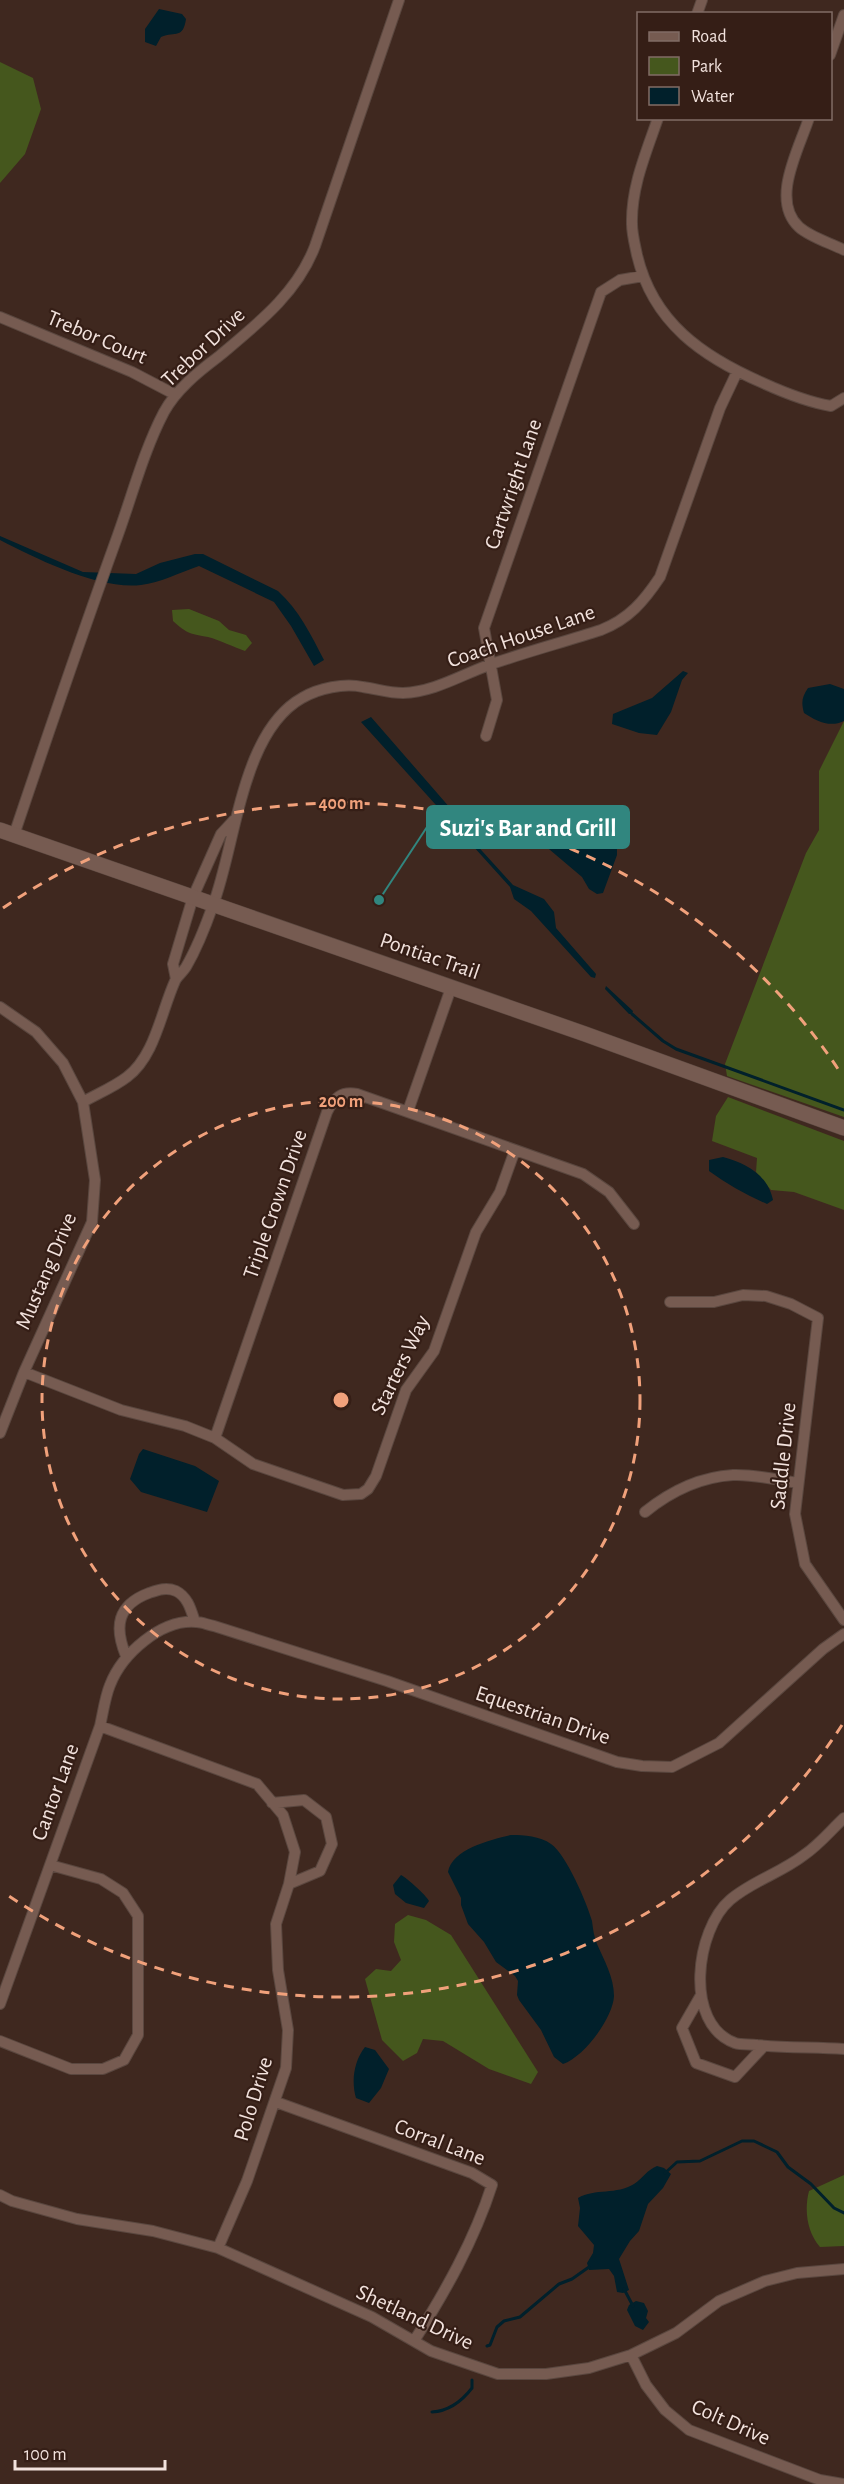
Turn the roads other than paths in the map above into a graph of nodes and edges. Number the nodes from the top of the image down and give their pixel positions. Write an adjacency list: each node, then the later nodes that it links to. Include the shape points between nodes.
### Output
1 (399, 0): 10 (street, Trebor Drive, via 303,272 271,310)
2 (844, 15): 3 (street)
3 (832, 52)
4 (657, 120): 7 (street, via 637,177 633,202 632,225)
5 (808, 120): 6 (street, via 785,203 800,228)
6 (844, 250)
7 (643, 276): 9 (street, via 661,312 682,334); 12 (street, Cartwright Lane, via 620,280 601,292 484,628)
8 (0, 318): 10 (street, Trebor Court, via 132,372)
9 (737, 372): 11 (street, via 831,406); 12 (street, Coach House Lane, via 720,408 660,577 647,597 615,624)
10 (176, 395): 15 (street, Trebor Drive, via 165,411)
11 (844, 398)
12 (489, 665): 13 (street, Cartwright Lane, via 497,700); 14 (street, Coach House Lane, via 424,691 383,692 341,686 301,698 267,732)
13 (486, 736)
14 (235, 820): 16 (street, Coach House Lane, via 221,834); 17 (street, Coach House Lane)
15 (7, 832): 16 (main road, Pontiac Trail)
16 (193, 897): 17 (main road, Pontiac Trail); 18 (street, Coach House Lane, via 173,963)
17 (214, 904): 18 (street, Coach House Lane, via 185,968); 19 (main road, Pontiac Trail)
18 (176, 979): 21 (street, via 158,1030 128,1077)
19 (451, 988): 22 (street); 23 (main road, Pontiac Trail)
20 (0, 1007): 21 (street, Mustang Drive, via 36,1032 63,1063)
21 (83, 1102): 27 (street, Mustang Drive, via 95,1180 92,1222)
22 (408, 1111): 24 (street, Triple Crown Drive); 29 (street, Triple Crown Drive, via 349,1093 332,1102)
23 (844, 1128)
24 (515, 1150): 25 (street, Triple Crown Drive, via 596,1182); 29 (street, Starters Way, via 500,1192 476,1232 434,1351 405,1390 368,1489 361,1494 343,1495 278,1474 252,1464)
25 (634, 1224)
26 (670, 1302): 30 (street, Saddle Drive, via 766,1296 818,1318)
27 (24, 1372): 28 (street, Mustang Drive); 29 (street, Starters Way, via 121,1410)
28 (0, 1433)
29 (215, 1438)
30 (798, 1483): 31 (street, via 734,1475 693,1482 664,1496); 32 (street, Saddle Drive, via 795,1514 805,1564)
31 (645, 1512)
32 (844, 1620)
33 (195, 1622): 34 (street, Equestrian Drive, via 387,1681 617,1762 672,1767 719,1743); 35 (street, via 177,1624 148,1637); 35 (street, via 188,1602 177,1591 163,1588 137,1597 125,1607 120,1621 118,1638)
34 (844, 1634)
35 (126, 1656): 36 (street, Cantor Lane, via 110,1685)
36 (100, 1726): 37 (street, Polo Drive, via 257,1784); 39 (street, Cantor Lane)
37 (272, 1803): 40 (street, Polo Drive, via 283,1815 295,1852); 40 (street, via 304,1800 326,1817 332,1844 320,1871)
38 (844, 1818): 41 (street, via 804,1856 729,1901 712,1926 700,1959)
39 (50, 1865): 42 (street, Cantor Lane); 43 (street, via 101,1880 123,1893 138,1916 138,2035 124,2060 103,2069 71,2070)
40 (289, 1884): 46 (street, Polo Drive, via 276,1924 278,1970 288,2030 286,2068)
41 (701, 1995): 44 (street, via 705,2014 718,2031 735,2043); 44 (street, via 682,2028 696,2063 735,2077)
42 (0, 2004)
43 (0, 2041)
44 (764, 2046): 45 (street)
45 (844, 2049)
46 (276, 2102): 48 (street, Polo Drive); 50 (street, Corral Lane, via 472,2173 492,2185 445,2291)
47 (0, 2195): 48 (street, Shetland Drive, via 77,2219 153,2231)
48 (218, 2248): 50 (street, Shetland Drive, via 372,2317)
49 (844, 2269): 51 (street, Shetland Drive, via 797,2273 765,2281 719,2301 676,2332)
50 (414, 2341): 51 (street, Shetland Drive, via 430,2351 498,2374 546,2374 590,2368)
51 (632, 2355): 52 (street, Colt Drive, via 646,2385 665,2410 689,2430 820,2480)
52 (844, 2484)

